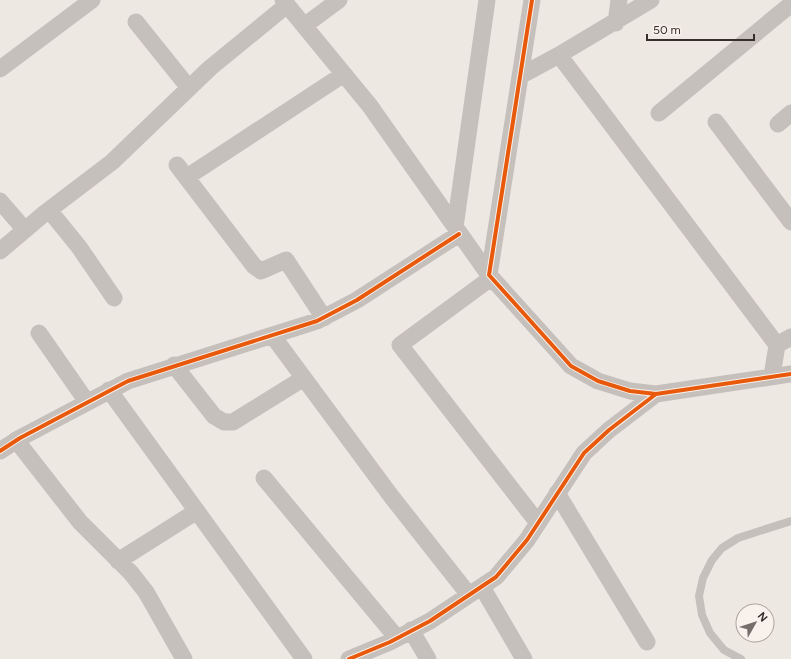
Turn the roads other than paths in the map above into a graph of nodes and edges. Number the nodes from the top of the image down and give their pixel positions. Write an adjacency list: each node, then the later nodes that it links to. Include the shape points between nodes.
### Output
1 (92, 0): 13 (street)
2 (339, 0): 11 (street)
3 (487, 0): 25 (street)
4 (532, 0): 15 (street)
5 (619, 0): 10 (street)
6 (651, 0): 10 (street)
7 (285, 2): 11 (street); 16 (street)
8 (789, 4): 17 (street)
9 (136, 22): 16 (street)
10 (616, 23): 12 (street)
11 (304, 26): 14 (street)
12 (559, 55): 15 (street); 32 (street)
13 (0, 69)
14 (344, 74): 25 (street, via 370,106); 29 (street, via 182,171 254,266 261,271 286,260)
15 (520, 76): 27 (street)
16 (189, 88): 22 (street, via 112,162)
17 (659, 113)
18 (791, 113): 20 (street)
19 (716, 122): 23 (street)
20 (778, 124)
21 (0, 201): 24 (street)
22 (49, 210): 24 (street); 28 (street, via 79,247)
23 (790, 219)
24 (25, 230): 26 (street)
25 (457, 231): 27 (street); 29 (street, via 357,300)
26 (0, 251)
27 (490, 277): 38 (street, via 571,366 598,381 630,391); 46 (street, via 400,345)
28 (114, 298)
29 (324, 318): 31 (street)
30 (39, 333): 39 (street)
31 (272, 335): 33 (street); 36 (street)
32 (784, 341): 35 (street)
33 (174, 365): 36 (street, via 214,416 224,422 233,422); 37 (street)
34 (791, 374): 35 (street)
35 (772, 376): 38 (street)
36 (304, 378): 48 (street, via 391,496)
37 (109, 390): 39 (street); 44 (street)
38 (656, 394): 43 (street, via 584,453)
39 (87, 402): 40 (street)
40 (16, 440): 41 (street); 47 (street, via 80,522)
41 (0, 451)
42 (264, 478): 49 (street)
43 (558, 492): 46 (street); 50 (street)
44 (196, 511): 47 (street); 52 (street)
45 (791, 521): 56 (lane, via 738,538 722,548 712,560 703,578 699,596 702,614 710,633 724,650)
46 (538, 523): 48 (street, via 496,577)
47 (118, 561): 51 (street, via 146,592)
48 (476, 591): 49 (street); 55 (street)
49 (404, 634): 53 (street); 54 (street)
50 (647, 642)
51 (184, 659)
52 (304, 659)
53 (349, 659)
54 (428, 659)
55 (524, 659)
56 (741, 659)

